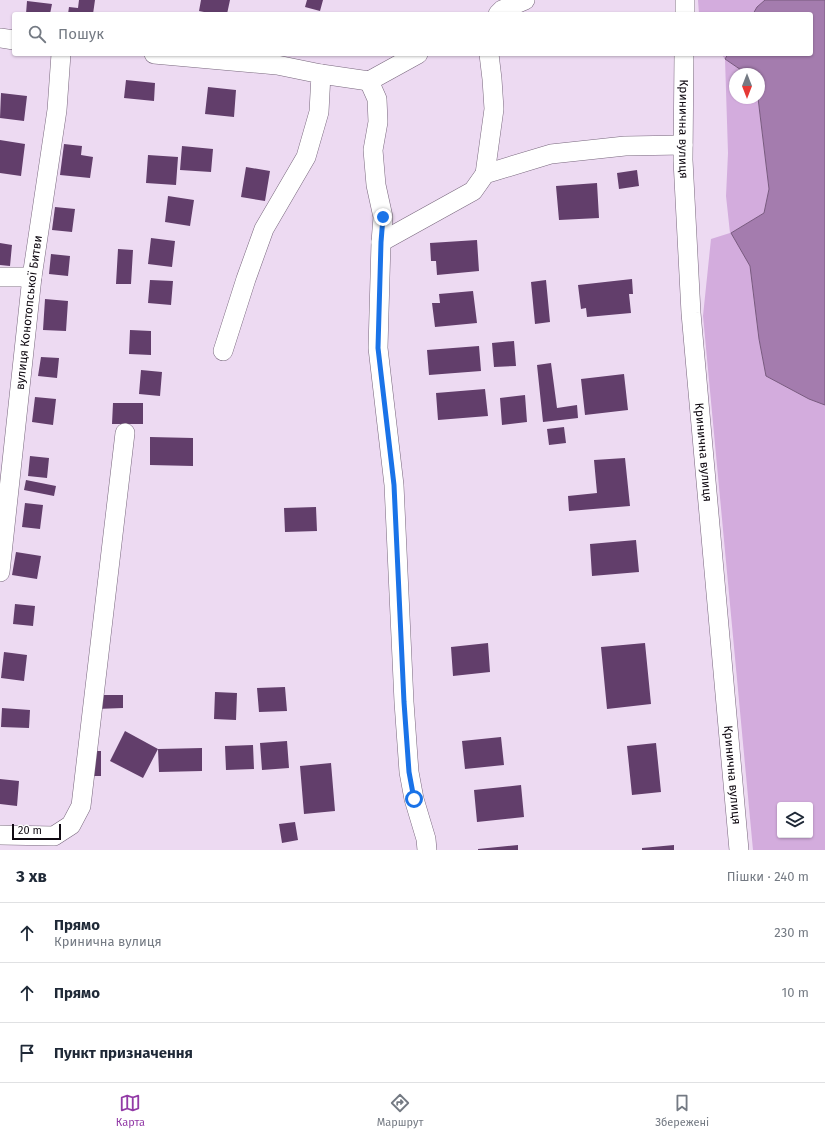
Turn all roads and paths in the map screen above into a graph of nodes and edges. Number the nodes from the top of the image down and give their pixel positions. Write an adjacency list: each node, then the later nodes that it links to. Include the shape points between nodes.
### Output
1 (525, 0): 3 (street)
2 (685, 0): 4 (street)
3 (500, 12)
4 (685, 12)
5 (0, 38): 6 (street)
6 (12, 40)
7 (60, 56): 18 (street, вулиця Конотопської Битви, via 57,110)
8 (176, 56): 12 (street, via 277,65)
9 (414, 56): 13 (street)
10 (489, 56): 15 (street, via 494,109)
11 (684, 56): 14 (street, Кринична вулиця)
12 (321, 74): 13 (street); 19 (street, via 319,112 306,157 264,229)
13 (369, 81): 16 (street, via 377,99 378,122 373,150 376,185 383,217)
14 (683, 145): 15 (street, via 625,146 551,154); 24 (street, Кринична вулиця, via 691,313)
15 (485, 174): 16 (street, via 473,191)
16 (381, 242): 23 (street, via 378,348 394,485 409,772)
17 (0, 277): 18 (street)
18 (32, 277): 21 (street, вулиця Конотопської Битви)
19 (223, 351)
20 (125, 433): 22 (street, via 81,806 71,825 54,836)
21 (0, 572)
22 (0, 835)
23 (427, 850)
24 (739, 850)

